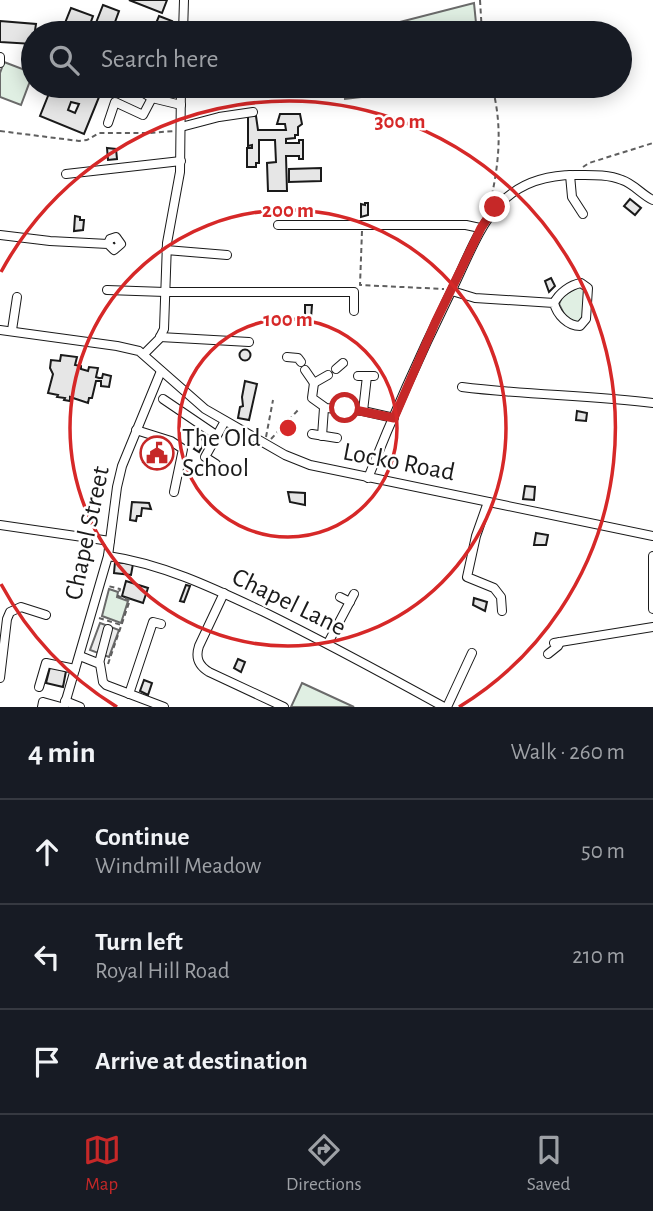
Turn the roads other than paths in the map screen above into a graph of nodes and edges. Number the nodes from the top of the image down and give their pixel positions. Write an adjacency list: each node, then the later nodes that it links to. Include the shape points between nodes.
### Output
1 (184, 0): 2 (street)
2 (183, 21)
3 (0, 57): 4 (street)
4 (0, 63)
5 (152, 98): 7 (street); 9 (street, via 143,115 115,102)
6 (181, 98): 7 (street)
7 (181, 105): 10 (street)
8 (253, 112): 10 (street)
9 (108, 123)
10 (181, 129): 12 (street)
11 (76, 161): 13 (street)
12 (181, 161): 13 (street); 24 (street)
13 (78, 172): 14 (street)
14 (66, 174)
15 (570, 175): 16 (street, via 620,179); 17 (street, via 572,197); 20 (street, via 547,177 525,186 501,202)
16 (653, 200)
17 (583, 214)
18 (278, 226): 19 (street)
19 (291, 226): 20 (street); 22 (street)
20 (481, 228): 27 (street)
21 (0, 235): 23 (street)
22 (291, 236)
23 (108, 244)
24 (166, 250): 25 (street); 28 (street)
25 (228, 255)
26 (107, 290): 28 (street)
27 (452, 291): 30 (street, via 475,298); 49 (street)
28 (165, 292): 31 (street, via 357,289); 34 (street)
29 (17, 297): 33 (street)
30 (554, 303): 30 (street, via 575,284 588,288 586,319 580,326 568,323)
31 (354, 311)
32 (0, 330): 33 (street)
33 (12, 330): 36 (street)
34 (160, 337): 35 (street); 36 (street)
35 (249, 342)
36 (144, 354): 39 (street, Locko Road)
37 (287, 357): 41 (street, via 298,358)
38 (336, 369): 41 (street)
39 (162, 370): 50 (street, Locko Road); 51 (street, Chapel Street)
40 (366, 376): 48 (street)
41 (314, 383): 43 (street)
42 (462, 387): 45 (street)
43 (312, 398): 46 (street); 47 (street)
44 (163, 399): 52 (street)
45 (653, 403)
46 (300, 406)
47 (324, 408): 48 (street); 53 (street, via 317,435)
48 (363, 411): 49 (street)
49 (394, 418): 55 (street)
50 (225, 421): 52 (street); 55 (street, Locko Road, via 301,463)
51 (136, 430): 56 (street, via 183,449); 60 (street, Chapel Street, via 119,478)
52 (216, 435): 54 (street, via 205,457)
53 (337, 438)
54 (216, 464)
55 (368, 478): 57 (street, Locko Road)
56 (174, 492)
57 (488, 502): 59 (street, Locko Road); 66 (street, via 467,577 495,590)
58 (0, 525): 60 (street)
59 (653, 536)
60 (110, 541): 61 (street, Chapel Street)
61 (108, 556): 63 (street, Chapel Lane, via 148,563); 73 (street, Chapel Street)
62 (653, 556): 65 (street)
63 (224, 593): 71 (street, Chapel Lane); 84 (street, via 199,646 199,663)
64 (340, 597): 71 (street, via 352,598)
65 (653, 609)
66 (502, 611)
67 (46, 615): 77 (street, via 21,607 10,612)
68 (161, 624): 79 (street, via 153,622)
69 (653, 627): 72 (street, via 557,642)
70 (108, 629): 75 (street)
71 (328, 643): 85 (street, Chapel Lane)
72 (548, 654)
73 (80, 656): 75 (street); 76 (street, Chapel Street)
74 (467, 657): 85 (street)
75 (99, 663): 79 (street, via 104,684)
76 (75, 669): 78 (street, via 46,663); 80 (street, Chapel Street)
77 (0, 678)
78 (39, 687)
79 (129, 694): 83 (street)
80 (63, 705): 81 (street, via 43,702); 82 (street)
81 (41, 707)
82 (80, 707)
83 (164, 707)
84 (284, 707)
85 (445, 707)

